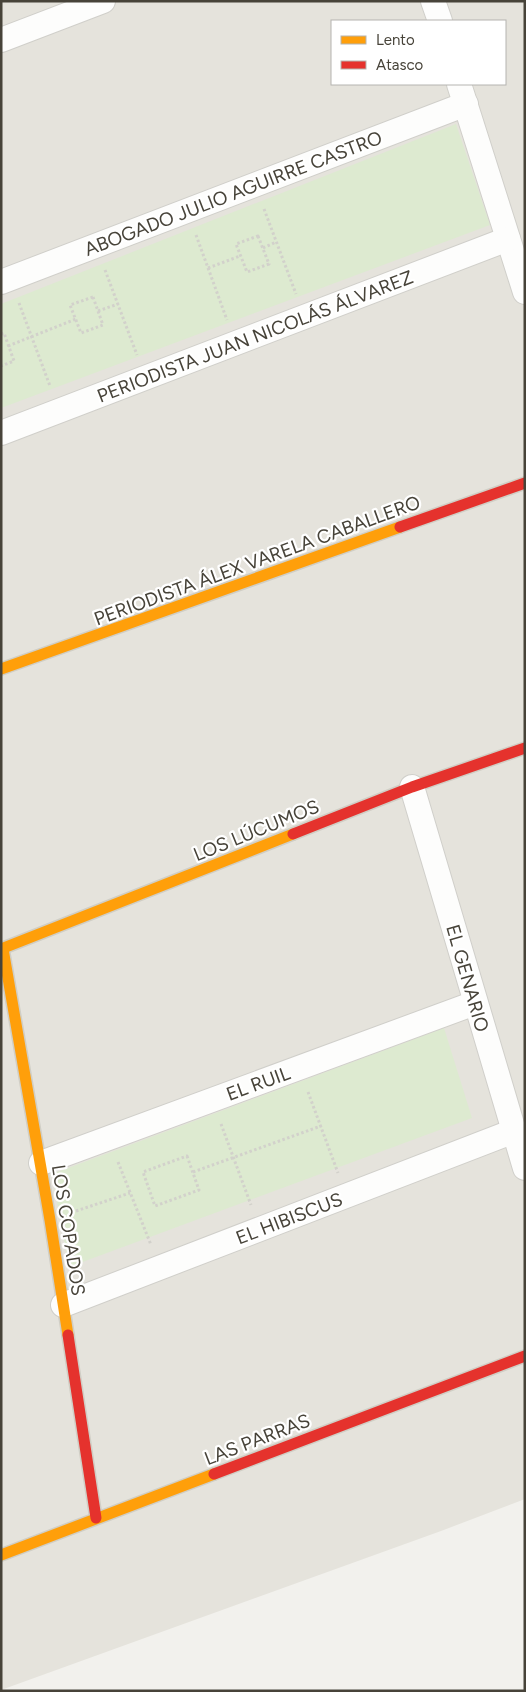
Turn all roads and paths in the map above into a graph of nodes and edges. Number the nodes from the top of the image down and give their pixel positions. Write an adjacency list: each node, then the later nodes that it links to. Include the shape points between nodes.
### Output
1 (102, 1): 4 (street)
2 (433, 1): 3 (street)
3 (440, 20)
4 (1, 40)
5 (462, 94): 6 (street, ABOGADO JULIO AGUIRRE CASTRO); 8 (street)
6 (255, 185): 7 (street, ABOGADO JULIO AGUIRRE CASTRO); 9 (path)
7 (187, 211): 10 (street, ABOGADO JULIO AGUIRRE CASTRO); 13 (path)
8 (508, 239): 15 (street); 18 (street, PERIODISTA JUAN NICOLÁS ÁLVAREZ)
9 (276, 242): 11 (path); 18 (path)
10 (96, 246): 14 (street, ABOGADO JULIO AGUIRRE CASTRO); 16 (path)
11 (263, 248): 12 (path, via 258,236 236,244); 12 (path, via 269,264 247,272)
12 (240, 256): 13 (path)
13 (208, 268): 21 (path)
14 (6, 281): 25 (path)
15 (525, 292)
16 (118, 304): 17 (path); 24 (path)
17 (98, 311): 19 (path, via 103,325 81,333); 19 (path, via 93,297 70,305)
18 (304, 317): 21 (street, PERIODISTA JUAN NICOLÁS ÁLVAREZ)
19 (76, 319): 22 (path)
20 (1, 334): 22 (path, via 4,333)
21 (236, 343): 24 (street, PERIODISTA JUAN NICOLÁS ÁLVAREZ)
22 (8, 346): 23 (path, via 14,362)
23 (1, 366)
24 (145, 378): 25 (street, PERIODISTA JUAN NICOLÁS ÁLVAREZ)
25 (60, 411): 26 (street, PERIODISTA JUAN NICOLÁS ÁLVAREZ)
26 (1, 433)
27 (525, 483): 28 (street, PERIODISTA ÁLEX VARELA CABALLERO)
28 (1, 669)
29 (525, 748): 30 (street, LOS LÚCUMOS)
30 (412, 787): 31 (street, LOS LÚCUMOS); 32 (street, EL GENARIO)
31 (2, 949): 38 (street, LOS COPADOS)
32 (475, 1003): 33 (street, EL RUIL); 36 (street, EL GENARIO)
33 (299, 1068): 34 (street, EL RUIL); 35 (path)
34 (212, 1100): 37 (street, EL RUIL); 44 (path)
35 (321, 1126): 40 (path); 42 (path)
36 (514, 1131): 39 (street, EL GENARIO); 42 (street, EL HIBISCUS)
37 (109, 1138): 38 (street, EL RUIL); 41 (path)
38 (41, 1163): 43 (street, LOS COPADOS)
39 (525, 1168)
40 (193, 1172): 40 (path, via 187,1156 143,1172 155,1206 200,1190)
41 (130, 1193): 43 (path); 45 (path)
42 (346, 1196): 44 (street, EL HIBISCUS)
43 (50, 1220): 46 (street, LOS COPADOS)
44 (260, 1229): 45 (street, EL HIBISCUS)
45 (160, 1268): 46 (street, EL HIBISCUS)
46 (64, 1305): 48 (street, LOS COPADOS)
47 (525, 1356): 48 (street, LAS PARRAS)
48 (96, 1518): 49 (street, LAS PARRAS)
49 (1, 1555)

